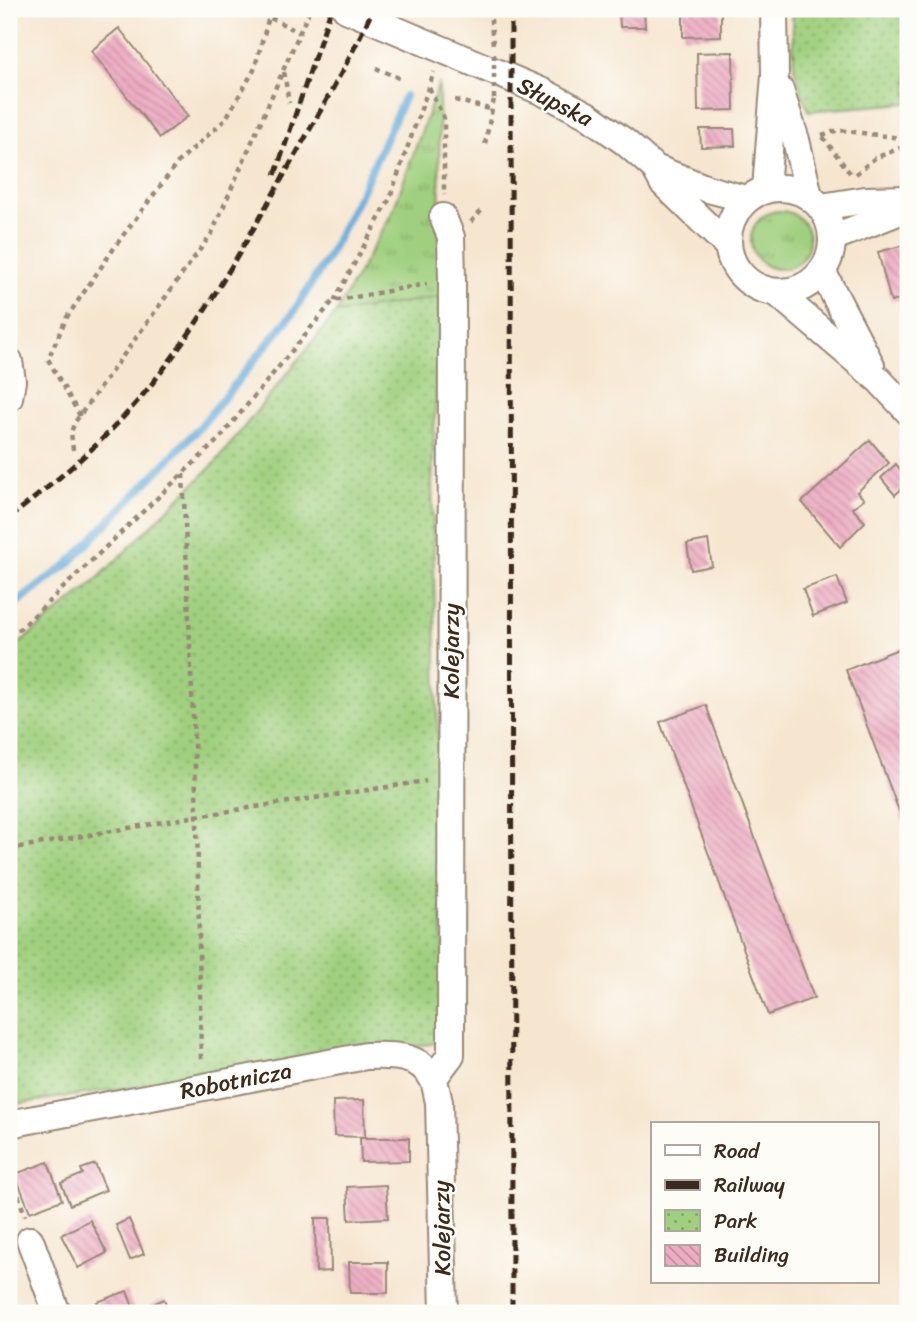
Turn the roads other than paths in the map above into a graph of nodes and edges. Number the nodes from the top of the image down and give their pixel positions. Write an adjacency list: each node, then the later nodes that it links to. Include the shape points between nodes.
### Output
1 (345, 9): 4 (street, Słupska, via 441,61 566,103 625,142)
2 (774, 9): 3 (street)
3 (775, 75): 5 (street); 7 (street)
4 (654, 168): 5 (street, Słupska, via 708,189); 11 (street, Słupska, via 663,183)
5 (756, 194): 7 (street, via 778,187 795,189); 11 (street, via 735,212)
6 (908, 199): 7 (street)
7 (815, 202): 10 (street, via 831,227)
8 (908, 208): 10 (street)
9 (443, 217): 18 (street, Kolejarzy, via 451,237 452,279 452,1055)
10 (832, 238): 12 (street)
11 (727, 245): 13 (street, via 743,277)
12 (822, 271): 13 (street, via 794,291); 15 (street)
13 (776, 292): 15 (street)
14 (9, 361): 16 (street)
15 (879, 380): 17 (street)
16 (9, 398)
17 (908, 411)
18 (436, 1090): 19 (street, Robotnicza, via 421,1066 406,1057 366,1056); 22 (street, Kolejarzy)
19 (9, 1124)
20 (30, 1240): 21 (street)
21 (57, 1313)
22 (444, 1313)

